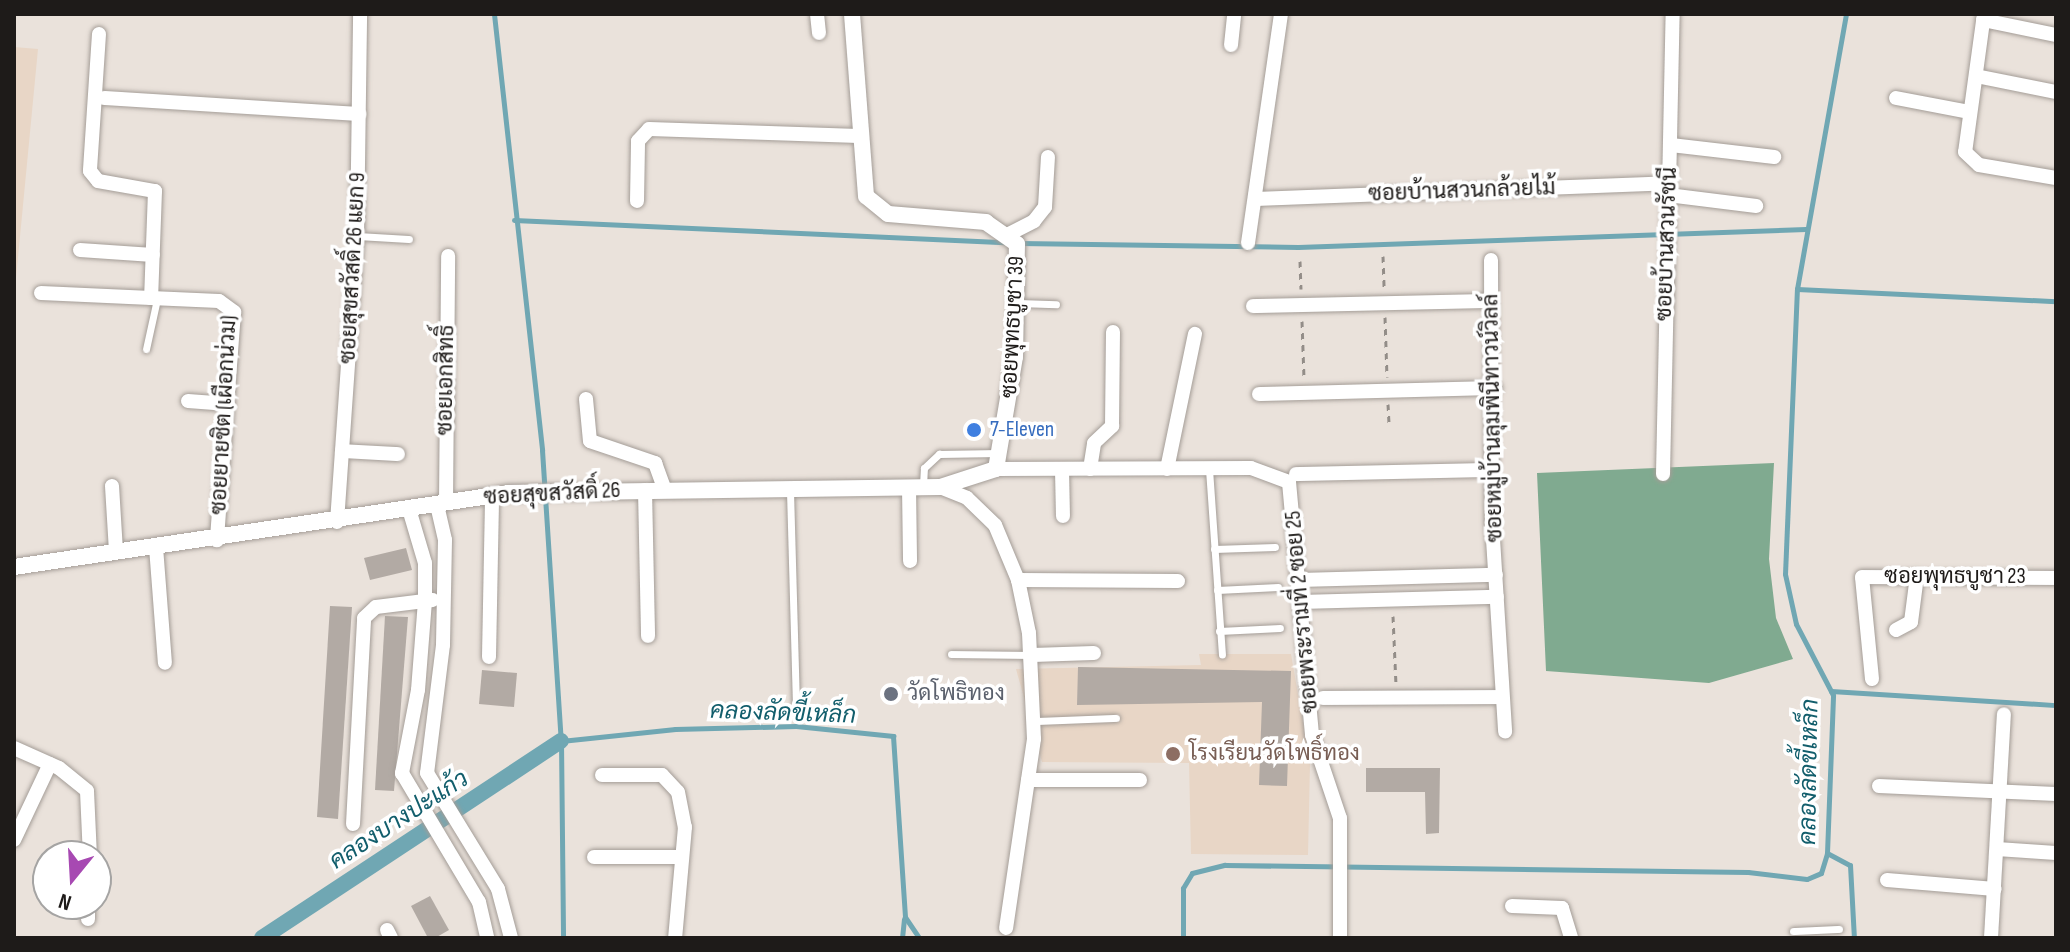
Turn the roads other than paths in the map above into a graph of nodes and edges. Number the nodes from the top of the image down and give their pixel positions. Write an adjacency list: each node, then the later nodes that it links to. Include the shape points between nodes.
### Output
1 (360, 14): 17 (street, ซอยสุขสวัสดิ์ 26 แยก 9)
2 (817, 14): 8 (street)
3 (852, 14): 18 (street, ซอยพุทธบูชา 39)
4 (1234, 14): 11 (street)
5 (1281, 14): 24 (street)
6 (1673, 14): 19 (street, ซอยบ้านสวนรัชนี)
7 (1983, 17): 10 (street); 12 (street)
8 (819, 33)
9 (99, 34): 32 (street, via 90,171 98,181 155,191)
10 (2056, 35)
11 (1231, 45)
12 (1976, 76): 13 (street); 16 (street)
13 (2056, 92)
14 (104, 98): 17 (street)
15 (1896, 98): 16 (street)
16 (1969, 112): 22 (street, via 1968,159)
17 (360, 114): 28 (street, ซอยสุขสวัสดิ์ 26 แยก 9)
18 (859, 136): 25 (street, via 649,129 638,141); 27 (street, ซอยพุทธบูชา 39, via 862,181 876,208 905,217 986,222)
19 (1671, 145): 21 (street); 23 (street, ซอยบ้านสวนรัชนี)
20 (1048, 157): 27 (street, via 1045,207 1034,221)
21 (1774, 157)
22 (2056, 178)
23 (1668, 189): 24 (street, ซอยบ้านสวนกล้วยไม้); 26 (street, ซอยบ้านสวนกล้วยไม้); 58 (street, ซอยบ้านสวนรัชนี)
24 (1256, 199): 30 (street)
25 (637, 201)
26 (1756, 206)
27 (1009, 234): 38 (street, ซอยพุทธบูชา 39, via 1019,255)
28 (357, 236): 29 (lane); 49 (street, ซอยสุขสวัสดิ์ 26 แยก 9)
29 (409, 239)
30 (1248, 243)
31 (80, 250): 32 (street)
32 (153, 255): 36 (street)
33 (448, 256): 65 (street, ซอยเอกสิทธิ์)
34 (1491, 260): 37 (street, ซอยหมู่บ้านลุมพินีทาวน์วิลล์)
35 (41, 293): 36 (street)
36 (154, 298): 43 (lane); 48 (street, ซอยยายชิต (เผือกน่วม), via 232,307)
37 (1491, 301): 40 (street); 44 (street, ซอยหมู่บ้านลุมพินีทาวน์วิลล์)
38 (1018, 303): 39 (lane); 51 (street, ซอยพุทธบูชา 39)
39 (1056, 304)
40 (1253, 306)
41 (1113, 332): 52 (street, via 1112,426 1094,443)
42 (1195, 334): 53 (street)
43 (146, 349)
44 (1495, 388): 45 (street); 56 (street, ซอยหมู่บ้านลุมพินีทาวน์วิลล์)
45 (1259, 394)
46 (586, 399): 63 (street, via 590,441 655,463)
47 (188, 401): 48 (street)
48 (228, 404): 69 (street, ซอยยายชิต (เผือกน่วม))
49 (342, 451): 50 (street); 68 (street, ซอยสุขสวัสดิ์ 26 แยก 9)
50 (398, 454)
51 (999, 461): 55 (street, ซอยพระรามที่ 2 ซอย 25); 60 (street, ซอยสุขสวัสดิ์ 26); 60 (lane, via 939,454 924,468)
52 (1090, 469): 53 (street, ซอยพระรามที่ 2 ซอย 25); 55 (street, ซอยพระรามที่ 2 ซอย 25)
53 (1167, 469): 54 (street, ซอยพระรามที่ 2 ซอย 25)
54 (1209, 469): 72 (lane); 81 (street, ซอยพระรามที่ 2 ซอย 25, via 1262,469 1289,482)
55 (1062, 470): 67 (street)
56 (1491, 470): 57 (street); 76 (street, ซอยหมู่บ้านลุมพินีทาวน์วิลล์)
57 (1296, 474)
58 (1663, 474)
59 (112, 486): 73 (street)
60 (924, 487): 61 (street, ซอยสุขสวัสดิ์ 26); 74 (street); 80 (street, via 967,498 995,525)
61 (790, 489): 63 (street, ซอยสุขสวัสดิ์ 26); 103 (lane)
62 (645, 490): 63 (street, ซอยสุขสวัสดิ์ 26); 64 (street, ซอยสุขสวัสดิ์ 26); 93 (street)
63 (665, 490)
64 (500, 494): 65 (street, ซอยสุขสวัสดิ์ 26); 98 (street)
65 (441, 504): 66 (street, ซอยสุขสวัสดิ์ 26); 86 (street, ซอยเอกสิทธิ์)
66 (409, 509): 68 (street, ซอยสุขสวัสดิ์ 26); 88 (street, via 425,563)
67 (1063, 516)
68 (337, 522): 69 (street, ซอยสุขสวัสดิ์ 26)
69 (217, 540): 70 (street, ซอยสุขสวัสดิ์ 26)
70 (156, 547): 73 (street, ซอยสุขสวัสดิ์ 26); 99 (street)
71 (1275, 547): 72 (lane)
72 (1214, 549): 84 (lane)
73 (116, 551): 75 (street, ซอยสุขสวัสดิ์ 26)
74 (910, 561)
75 (14, 567)
76 (1496, 575): 78 (street); 85 (street, ซอยหมู่บ้านลุมพินีทาวน์วิลล์)
77 (1917, 576): 79 (street, ซอยพุทธบูชา 23); 91 (street, via 1911,622); 100 (street, ซอยพุทธบูชา 23, via 1859,581)
78 (1391, 578): 81 (street); 87 (street)
79 (2056, 578)
80 (1018, 580): 82 (street); 96 (street)
81 (1299, 580): 89 (street, ซอยพระรามที่ 2 ซอย 25)
82 (1178, 581)
83 (1278, 587): 84 (lane)
84 (1217, 590): 92 (lane)
85 (1497, 597): 87 (street); 101 (street, ซอยหมู่บ้านลุมพินีทาวน์วิลล์)
86 (445, 600): 88 (street); 131 (street, ซอยเอกสิทธิ์, via 429,783 506,906)
87 (1392, 600): 89 (street)
88 (425, 601): 116 (street, via 376,607 364,618); 130 (street, via 418,690 402,761 409,792 479,902)
89 (1300, 602): 133 (street, ซอยพระรามที่ 2 ซอย 25, via 1312,735 1337,800 1342,839)
90 (1280, 628): 92 (lane)
91 (1896, 630)
92 (1219, 631): 97 (lane)
93 (648, 636)
94 (1094, 653): 96 (street)
95 (951, 654): 96 (lane)
96 (1032, 655): 106 (street)
97 (1222, 655)
98 (489, 657)
99 (165, 663)
100 (1872, 679)
101 (1502, 697): 102 (street); 107 (street, ซอยหมู่บ้านลุมพินีทาวน์วิลล์)
102 (1323, 698)
103 (796, 709)
104 (2004, 714): 114 (street)
105 (1116, 718): 106 (lane)
106 (1034, 721): 111 (street)
107 (1505, 732)
108 (14, 748): 109 (street)
109 (50, 764): 117 (street); 118 (street, via 87,791)
110 (602, 775): 122 (street, via 670,780 685,827)
111 (1028, 780): 112 (street); 126 (street)
112 (1140, 780)
113 (1879, 786): 114 (street)
114 (2000, 790): 115 (street); 119 (street)
115 (2056, 794)
116 (353, 824)
117 (14, 840)
118 (89, 840)
119 (1997, 849): 120 (street); 124 (street)
120 (2056, 853)
121 (594, 857): 122 (street)
122 (682, 857): 132 (street)
123 (1887, 880): 124 (street)
124 (1995, 889): 135 (street)
125 (1512, 906): 134 (street, via 1562,908)
126 (1006, 928)
127 (1839, 929): 129 (lane)
128 (1793, 931): 129 (lane)
129 (1818, 934)
130 (487, 938)
131 (511, 938)
132 (675, 938)
133 (1340, 938)
134 (1571, 938)
135 (1991, 938)

